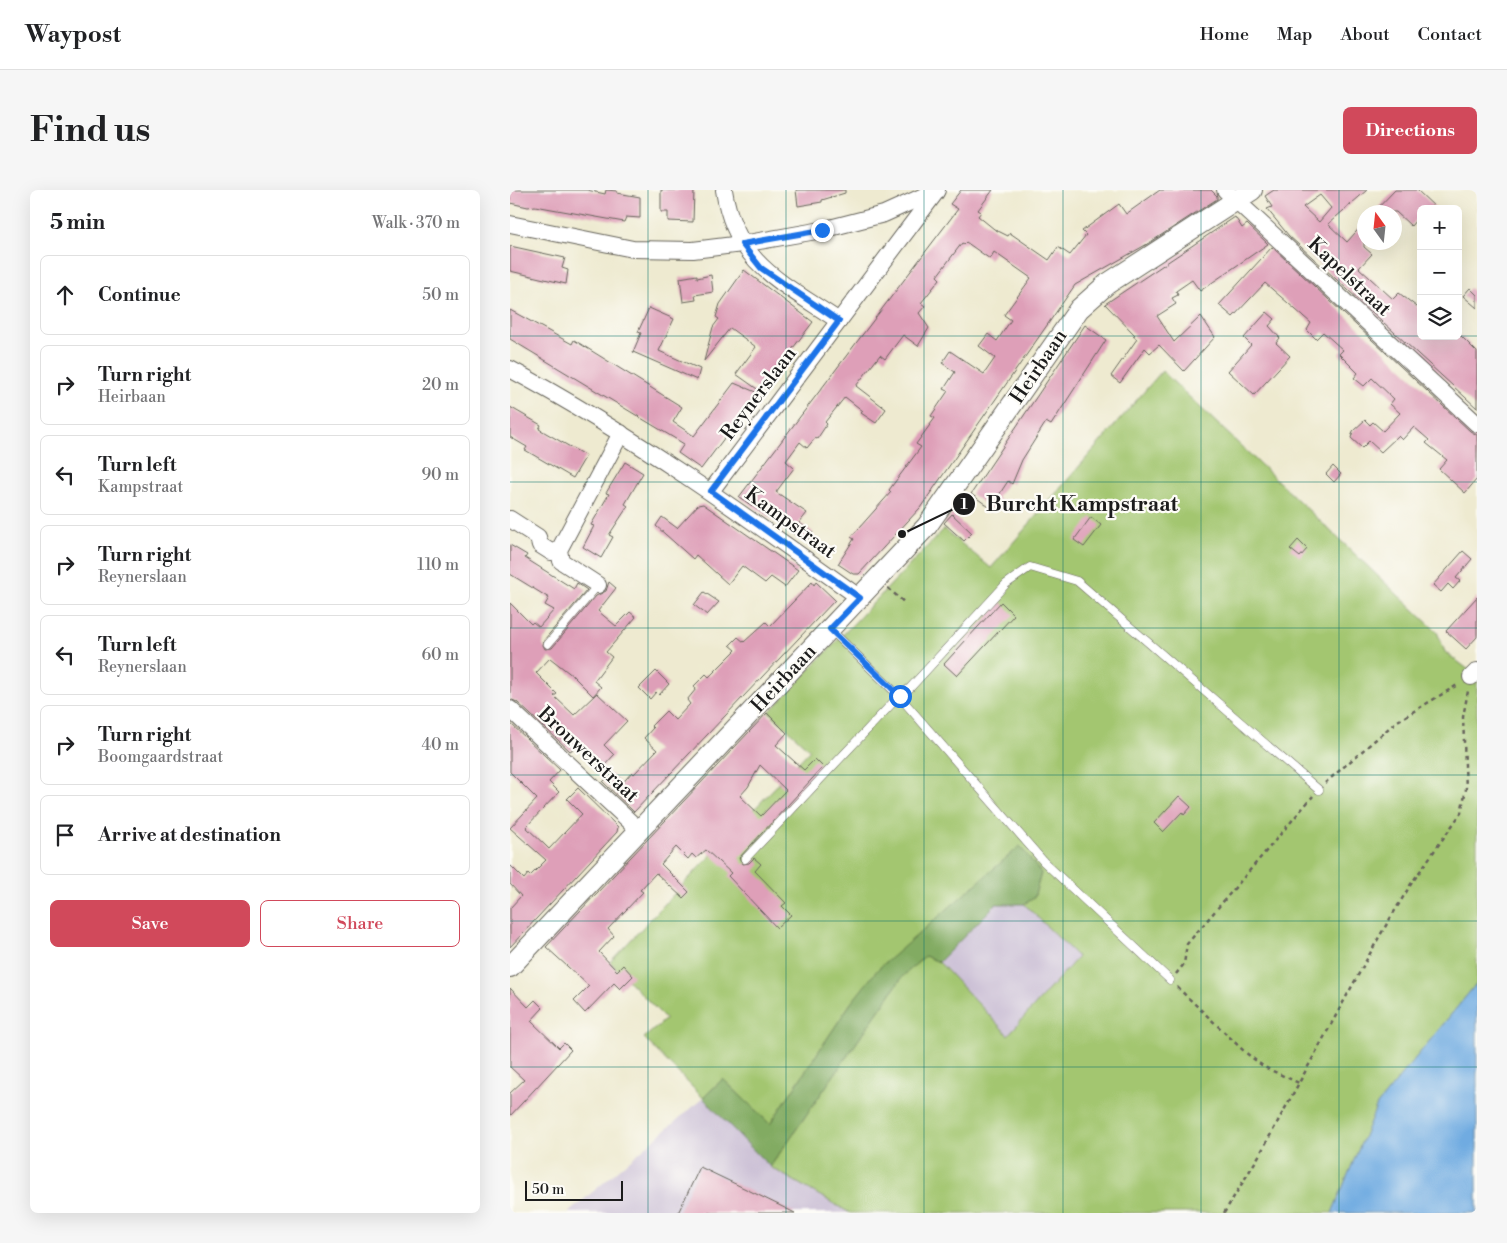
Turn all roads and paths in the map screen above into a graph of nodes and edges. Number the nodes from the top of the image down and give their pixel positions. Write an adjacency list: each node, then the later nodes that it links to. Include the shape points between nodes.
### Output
1 (724, 190): 5 (street, via 727,210)
2 (937, 190): 5 (street, via 884,214 822,230); 6 (street, Reynerslaan)
3 (1238, 193): 8 (street, Kapelstraat); 15 (street, Heirbaan, via 1085,302 936,515)
4 (510, 224): 5 (street, via 633,249 693,250)
5 (742, 244): 6 (street, via 761,268)
6 (839, 321): 10 (street, Reynerslaan)
7 (510, 369): 9 (street, Kampstraat)
8 (1477, 424)
9 (621, 433): 10 (street, Kampstraat); 12 (street)
10 (711, 491): 15 (street, Kampstraat)
11 (510, 519): 12 (street, via 538,537 540,545 551,552)
12 (559, 550): 14 (street, via 562,561)
13 (884, 583): 16 (path)
14 (598, 585): 18 (lane)
15 (860, 598): 17 (street, Heirbaan)
16 (906, 604)
17 (830, 629): 20 (lane); 23 (street, Heirbaan)
18 (548, 644)
19 (1474, 674): 22 (path, via 1396,722); 27 (path, via 1463,717 1466,789 1461,813 1411,884)
20 (900, 696): 22 (lane, via 1006,584 1030,567 1077,581); 24 (lane); 26 (lane, via 1044,862)
21 (510, 708): 23 (street, Brouwerstraat)
22 (1318, 790): 26 (path, via 1187,944 1184,964)
23 (640, 831): 25 (street, Heirbaan)
24 (745, 859)
25 (510, 968)
26 (1170, 980): 27 (path, via 1245,1052 1264,1067)
27 (1299, 1084): 28 (path)
28 (1224, 1213)

